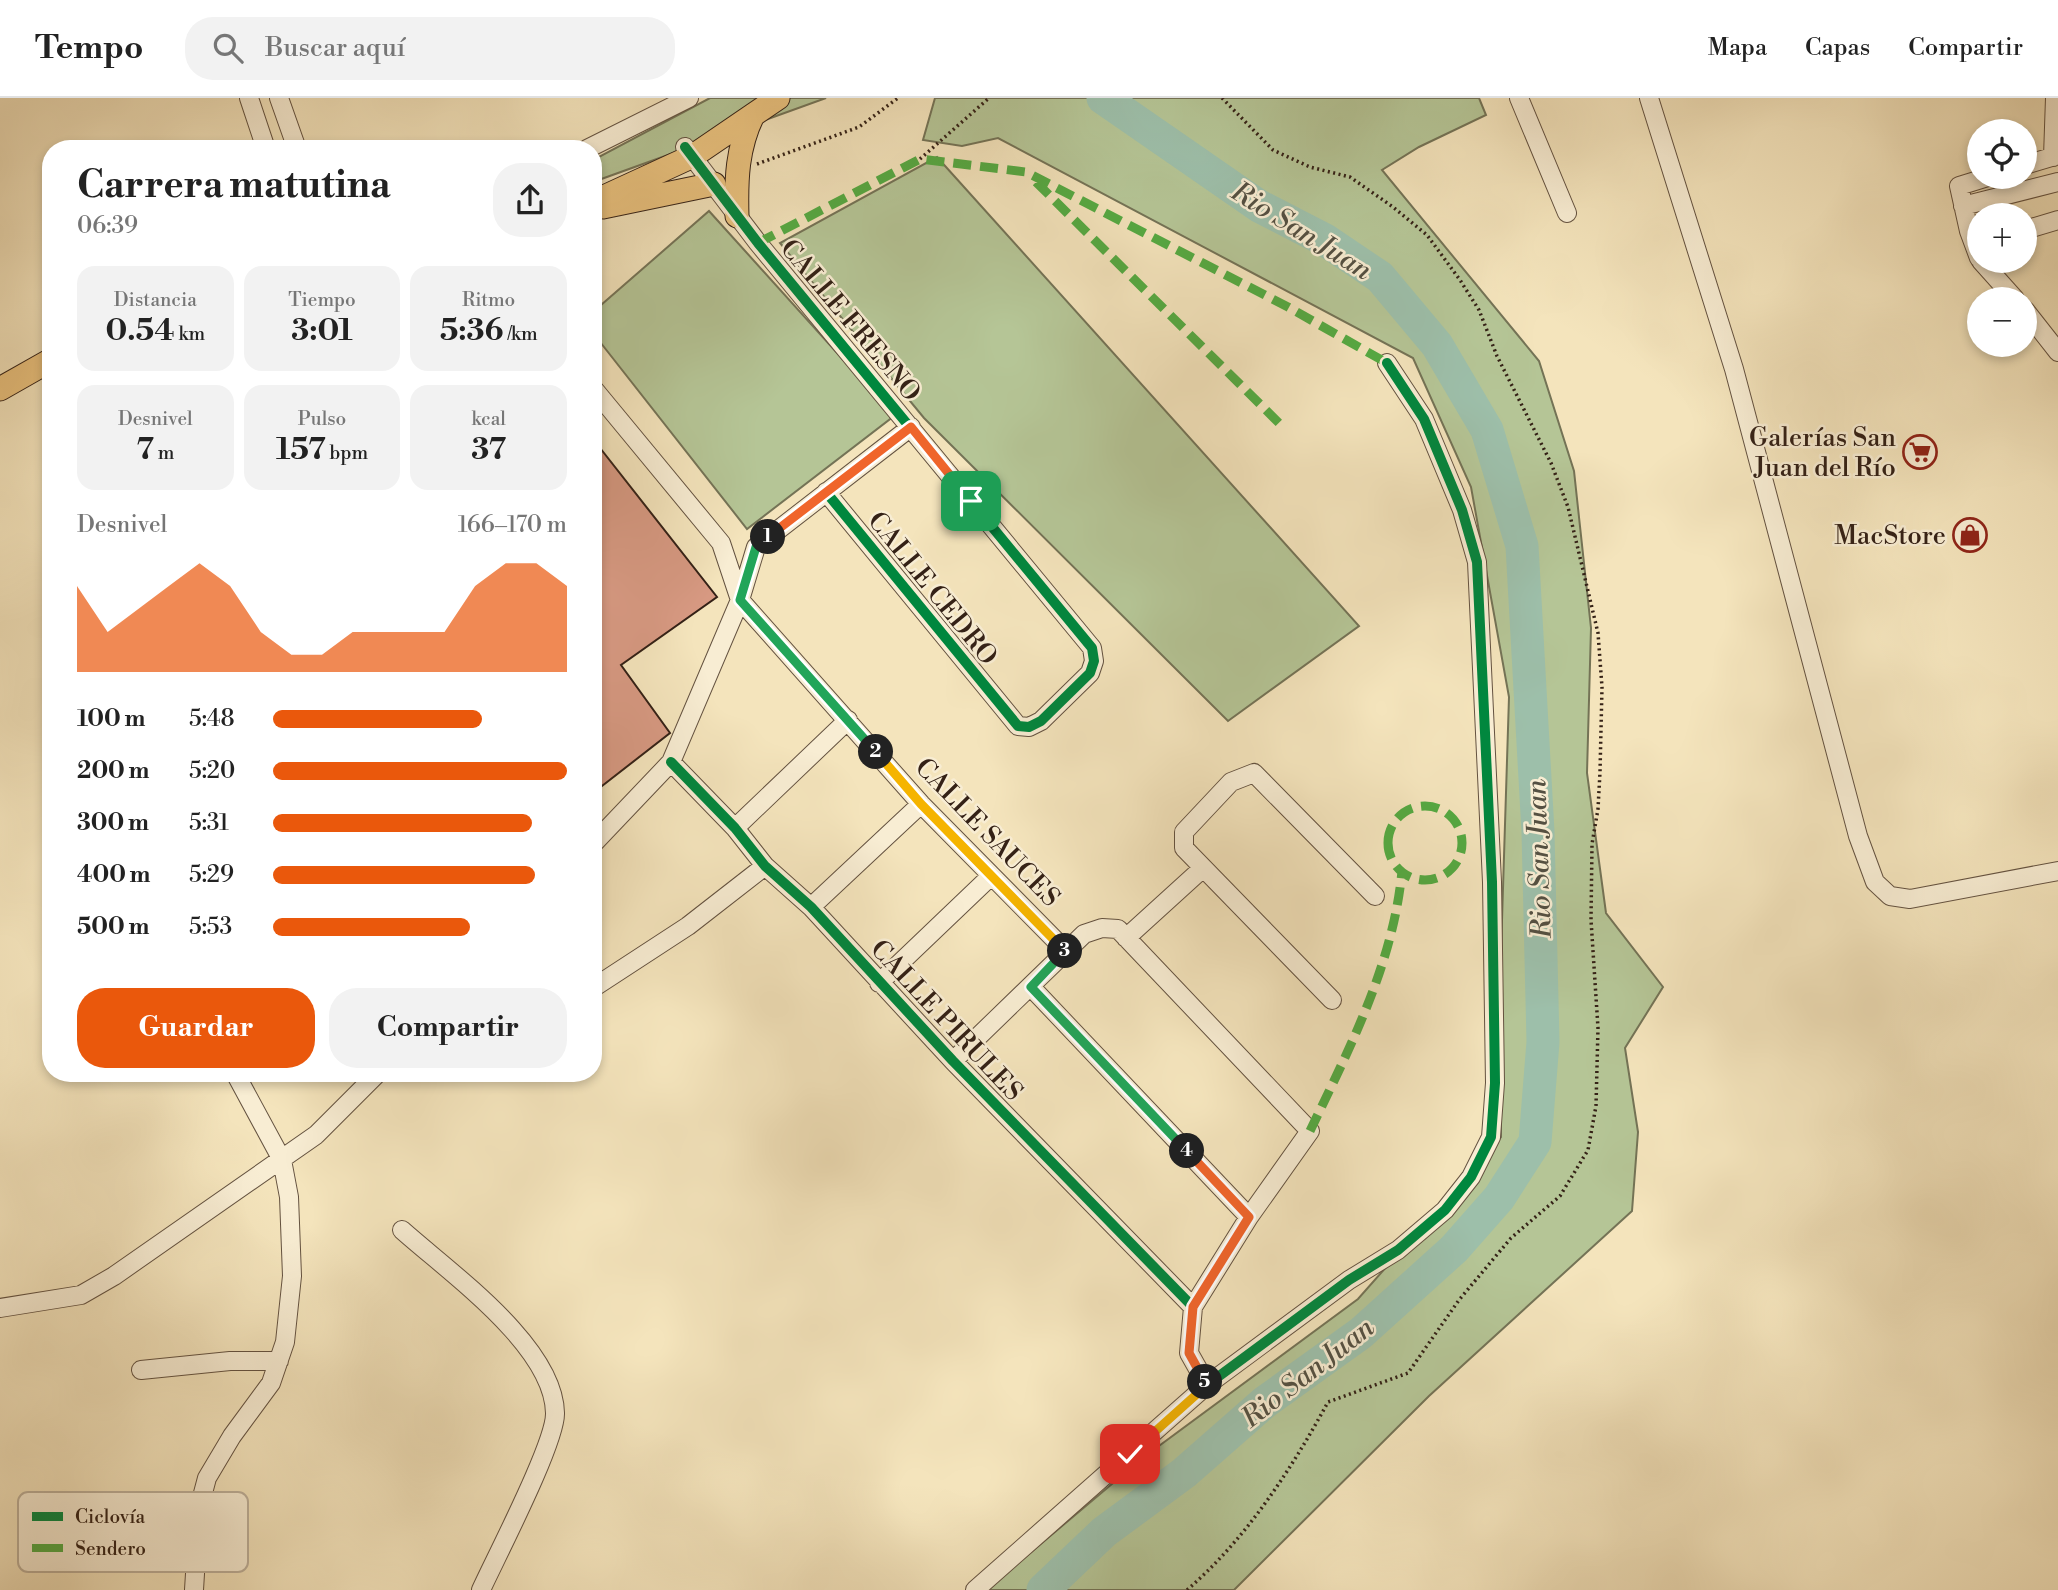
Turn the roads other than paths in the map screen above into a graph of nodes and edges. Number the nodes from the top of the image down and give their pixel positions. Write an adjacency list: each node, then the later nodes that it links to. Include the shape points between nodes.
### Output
1 (249, 98): 9 (street)
2 (279, 98): 10 (street)
3 (689, 98): 11 (street)
4 (778, 98): 8 (main road)
5 (1519, 98): 22 (street)
6 (1649, 98): 48 (street, via 1734,369 1839,769 1875,882 1891,896 1910,899)
7 (2055, 98): 13 (street)
8 (756, 107): 12 (main road); 23 (main road, via 743,135 736,172)
9 (264, 140)
10 (293, 140)
11 (602, 142)
12 (689, 151): 17 (street, CALLE FRESNO); 18 (main road); 19 (main road)
13 (2055, 156): 14 (street)
14 (2037, 161)
15 (2058, 182): 21 (street)
16 (1967, 183): 21 (street, via 1958,186)
17 (714, 184): 20 (main road); 23 (street, CALLE FRESNO)
18 (602, 185)
19 (602, 197)
20 (602, 206)
21 (1963, 206): 24 (street)
22 (1567, 213)
23 (737, 216): 37 (street, CALLE FRESNO)
24 (1967, 219)
25 (2058, 220): 26 (street)
26 (2037, 226)
27 (1994, 273): 28 (street)
28 (2005, 287)
29 (2037, 325): 30 (street)
30 (2058, 352)
31 (1387, 363): 68 (street, via 1424,419 1462,510 1477,562 1492,895 1495,1083 1491,1137 1471,1177 1445,1210 1398,1250 1349,1280)
32 (42, 364): 34 (main road)
33 (42, 381): 36 (main road)
34 (0, 390)
35 (602, 399): 39 (street, CALLE SAUCES, via 721,544)
36 (0, 405)
37 (911, 427): 38 (street); 40 (street, CALLE FRESNO, via 1092,648 1090,673 1041,721 1018,726)
38 (825, 492): 39 (street, via 756,547); 40 (street, CALLE CEDRO)
39 (740, 600): 41 (street, CALLE SAUCES); 42 (street)
40 (1004, 712)
41 (848, 720): 43 (street, CALLE SAUCES); 44 (street)
42 (671, 762): 44 (street, CALLE PIRULES); 45 (street)
43 (921, 804): 49 (street, CALLE SAUCES); 51 (street)
44 (735, 828): 46 (street, CALLE PIRULES)
45 (602, 835)
46 (765, 866): 51 (street, CALLE PIRULES); 54 (street, via 688,926)
47 (1203, 867): 50 (street, via 1184,848 1184,832 1231,782 1254,773); 52 (street); 57 (street)
48 (2058, 871)
49 (991, 876): 53 (street, CALLE SAUCES); 55 (street)
50 (1375, 896)
51 (811, 907): 55 (street, CALLE PIRULES)
52 (1122, 934): 53 (street, via 1101,928 1084,934); 62 (street, via 1310,1131)
53 (1065, 950): 56 (street)
54 (602, 982)
55 (879, 983): 58 (street, CALLE PIRULES)
56 (1031, 987): 58 (street); 62 (street)
57 (1332, 1000)
58 (953, 1062): 64 (street, CALLE PIRULES)
59 (241, 1082): 61 (street)
60 (369, 1082): 61 (street, via 316,1135)
61 (282, 1160): 65 (street, via 82,1295); 66 (street, via 289,1197 292,1276)
62 (1249, 1217): 64 (street)
63 (402, 1230): 72 (street, via 517,1333 548,1377 556,1415)
64 (1193, 1307): 68 (street, via 1189,1353)
65 (0, 1308)
66 (279, 1361): 67 (street); 69 (street, via 271,1383 232,1436)
67 (141, 1370)
68 (1207, 1385): 73 (street)
69 (203, 1492)
70 (195, 1572): 71 (street)
71 (194, 1590)
72 (481, 1590)
73 (975, 1590)

